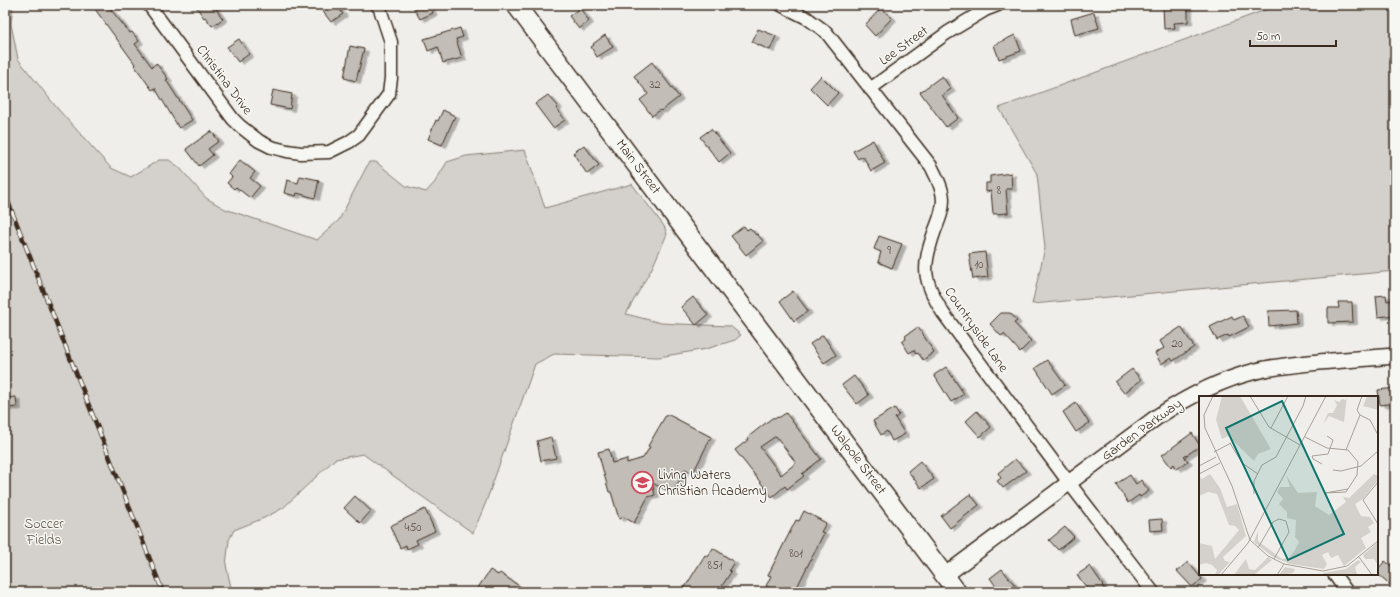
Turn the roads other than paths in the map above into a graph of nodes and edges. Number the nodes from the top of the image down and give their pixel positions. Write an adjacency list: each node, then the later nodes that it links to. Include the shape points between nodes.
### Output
1 (149, 5): 2 (street, Christina Drive, via 240,126 271,147 301,153 329,152 350,142 359,135 389,94 392,42)
2 (378, 5)
3 (516, 5): 7 (main road, Main Street)
4 (781, 5): 6 (street, Countryside Lane, via 807,18 826,32)
5 (998, 5): 6 (street, Lee Street, via 948,33)
6 (870, 89): 10 (street, Countryside Lane, via 932,166 940,184 942,212 926,259 926,277 932,296)
7 (759, 329): 12 (main road, Walpole Street)
8 (1395, 356): 9 (street, Garden Parkway, via 1256,371 1231,379)
9 (1212, 393): 10 (street, Garden Parkway, via 1192,396 1169,409)
10 (1070, 484): 12 (street, Garden Parkway); 14 (street, Countryside Lane)
11 (1335, 575): 15 (street)
12 (944, 576): 13 (main road, Walpole Street)
13 (957, 592)
14 (1153, 592)
15 (1347, 592)

